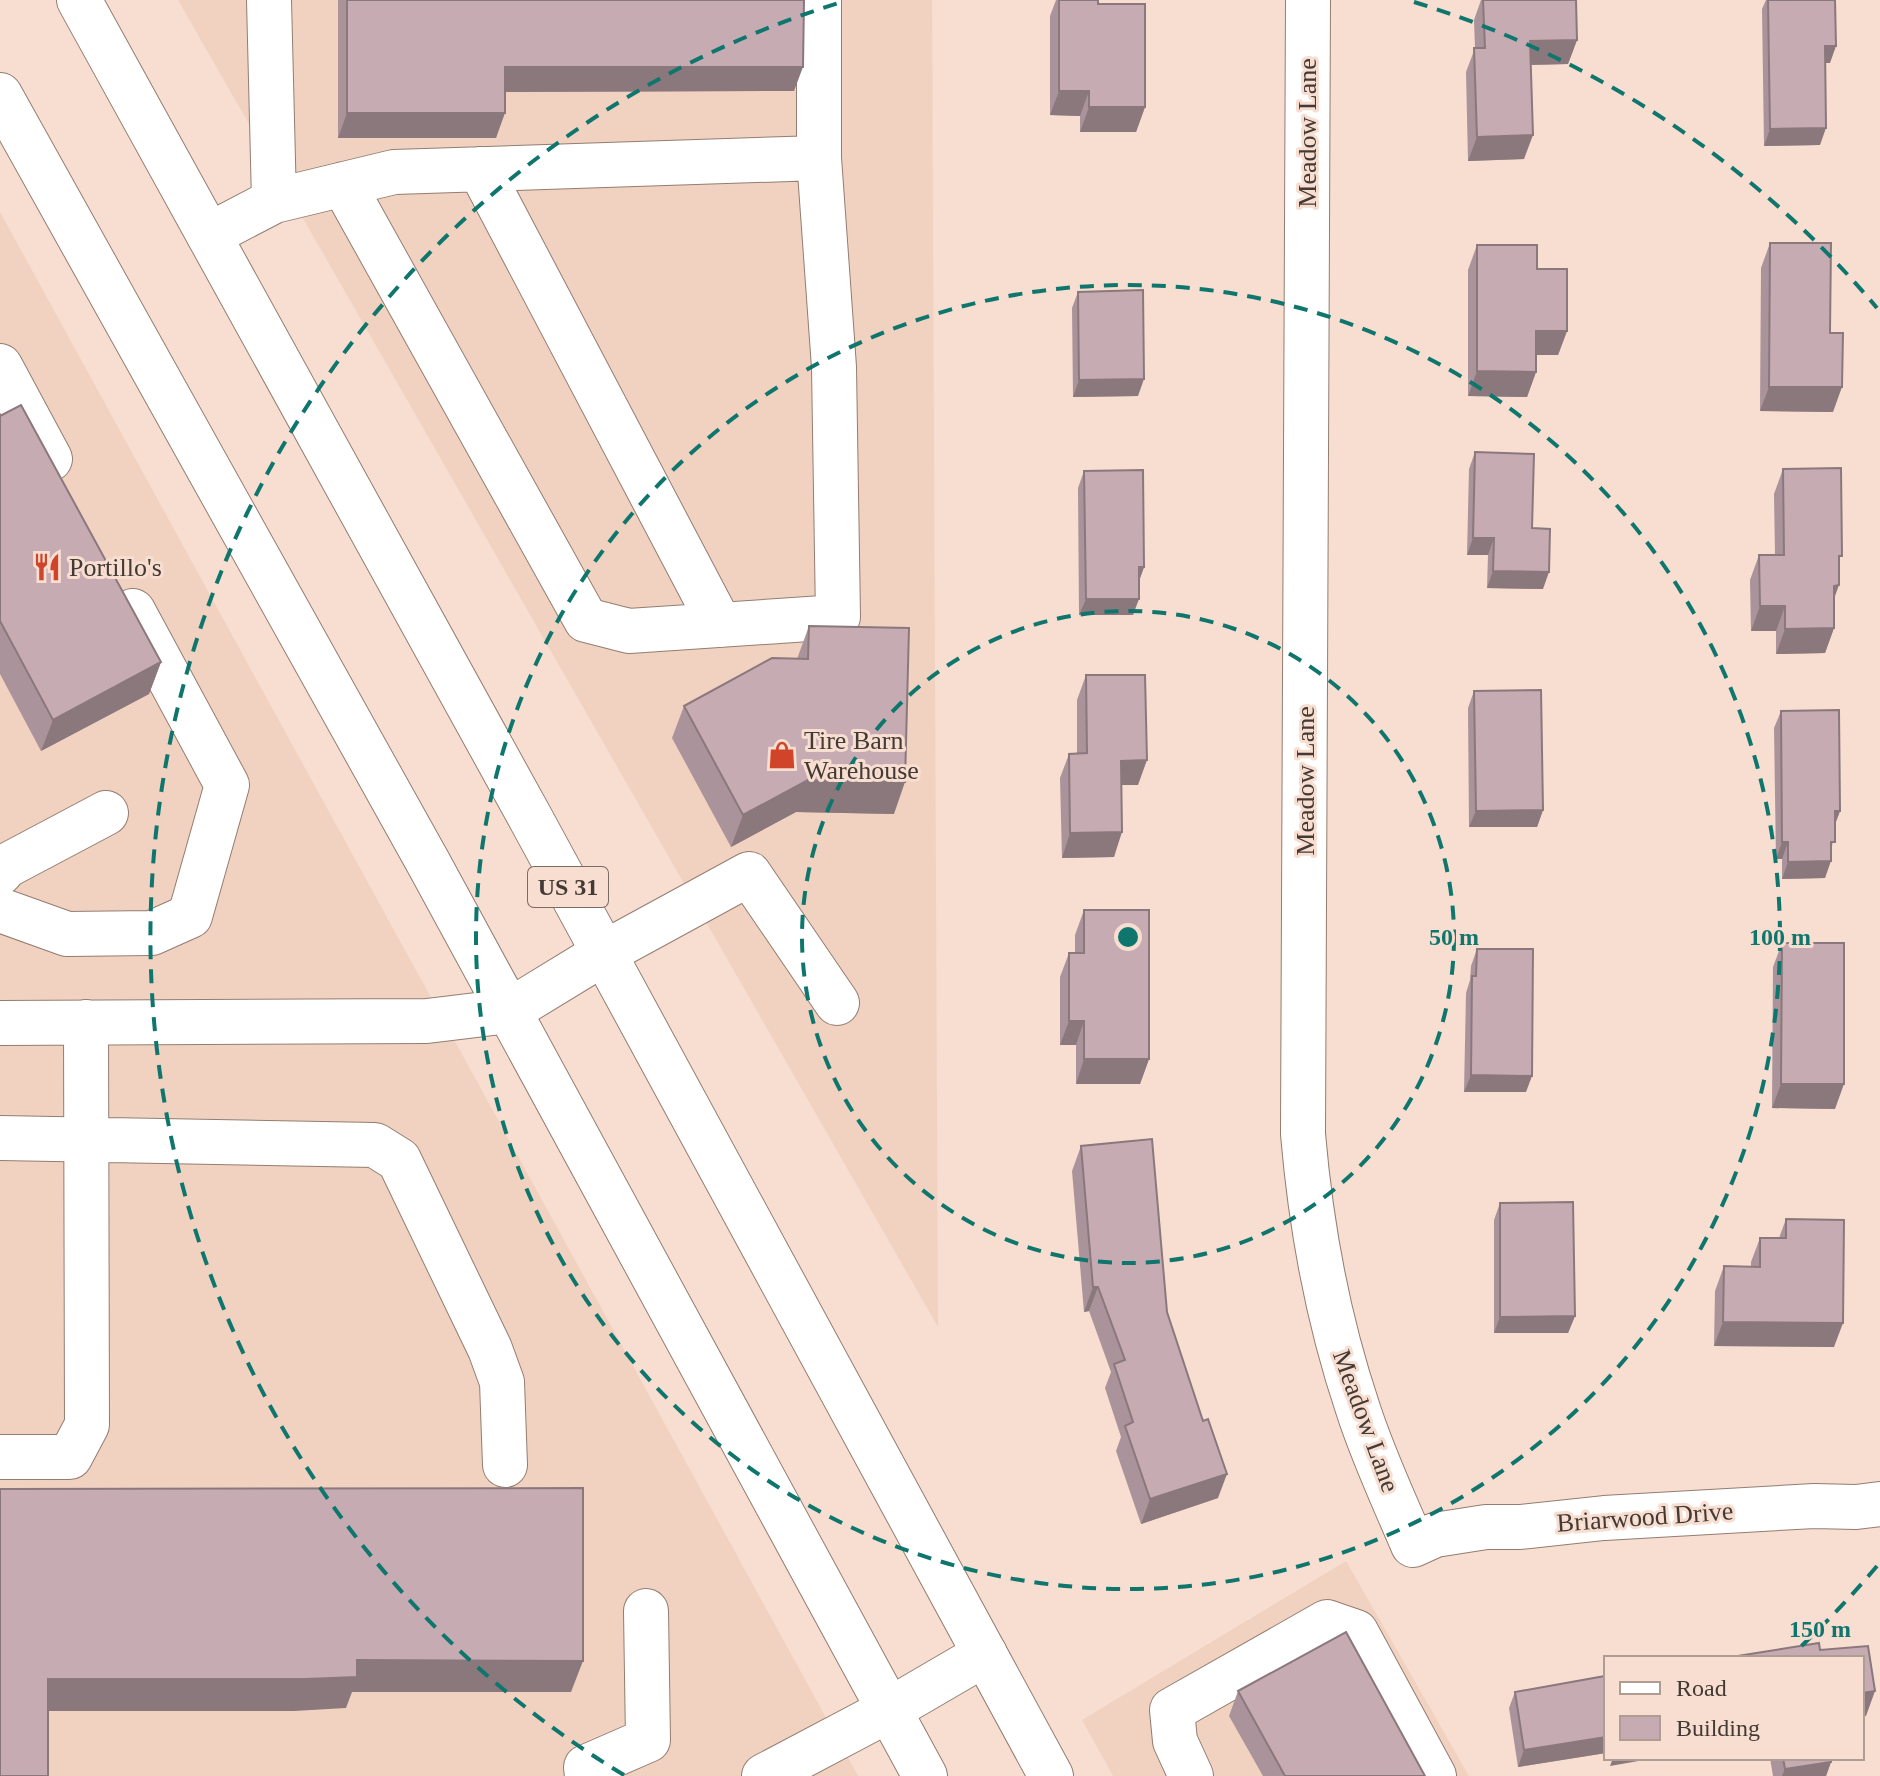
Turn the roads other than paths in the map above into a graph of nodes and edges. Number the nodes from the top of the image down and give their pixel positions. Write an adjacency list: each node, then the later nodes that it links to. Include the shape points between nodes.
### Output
1 (79, 0): 10 (main road, US 31)
2 (269, 0): 9 (main road)
3 (819, 0): 6 (main road)
4 (1308, 0): 28 (main road, Meadow Lane, via 1303,1134 1314,1234 1335,1333 1374,1455)
5 (0, 95): 20 (main road)
6 (819, 158): 7 (main road); 14 (main road, via 834,367 838,617)
7 (480, 169): 8 (main road, via 394,172); 14 (main road)
8 (343, 184): 9 (main road); 14 (main road, via 586,620 629,631)
9 (274, 201): 10 (main road)
10 (209, 235): 18 (main road, US 31)
11 (0, 367): 12 (main road)
12 (69, 493)
13 (114, 576): 17 (main road, via 227,785 190,916 152,933 67,934)
14 (720, 625)
15 (106, 813): 16 (main road)
16 (2, 865)
17 (0, 910)
18 (604, 953): 19 (main road, via 749,874); 20 (main road); 30 (main road, US 31)
19 (837, 1003)
20 (509, 1011): 21 (main road, via 427,1021); 31 (main road)
21 (86, 1022): 22 (main road); 24 (main road)
22 (0, 1023)
23 (0, 1138): 24 (main road)
24 (87, 1139): 25 (main road, via 87,1425 70,1457); 26 (main road, via 375,1145 399,1160 502,1382)
25 (0, 1457)
26 (505, 1465)
27 (1880, 1504): 28 (main road, Briarwood Drive, via 1486,1527 1435,1535)
28 (1413, 1545)
29 (646, 1611): 32 (main road, via 648,1740 586,1767)
30 (985, 1654): 31 (main road); 35 (main road, US 31)
31 (889, 1710): 33 (main road); 34 (main road)
32 (587, 1776)
33 (764, 1776)
34 (925, 1776)
35 (1051, 1776)
36 (1191, 1776): 37 (main road, via 1175,1741 1172,1710 1327,1622 1356,1632)
37 (1434, 1776)

